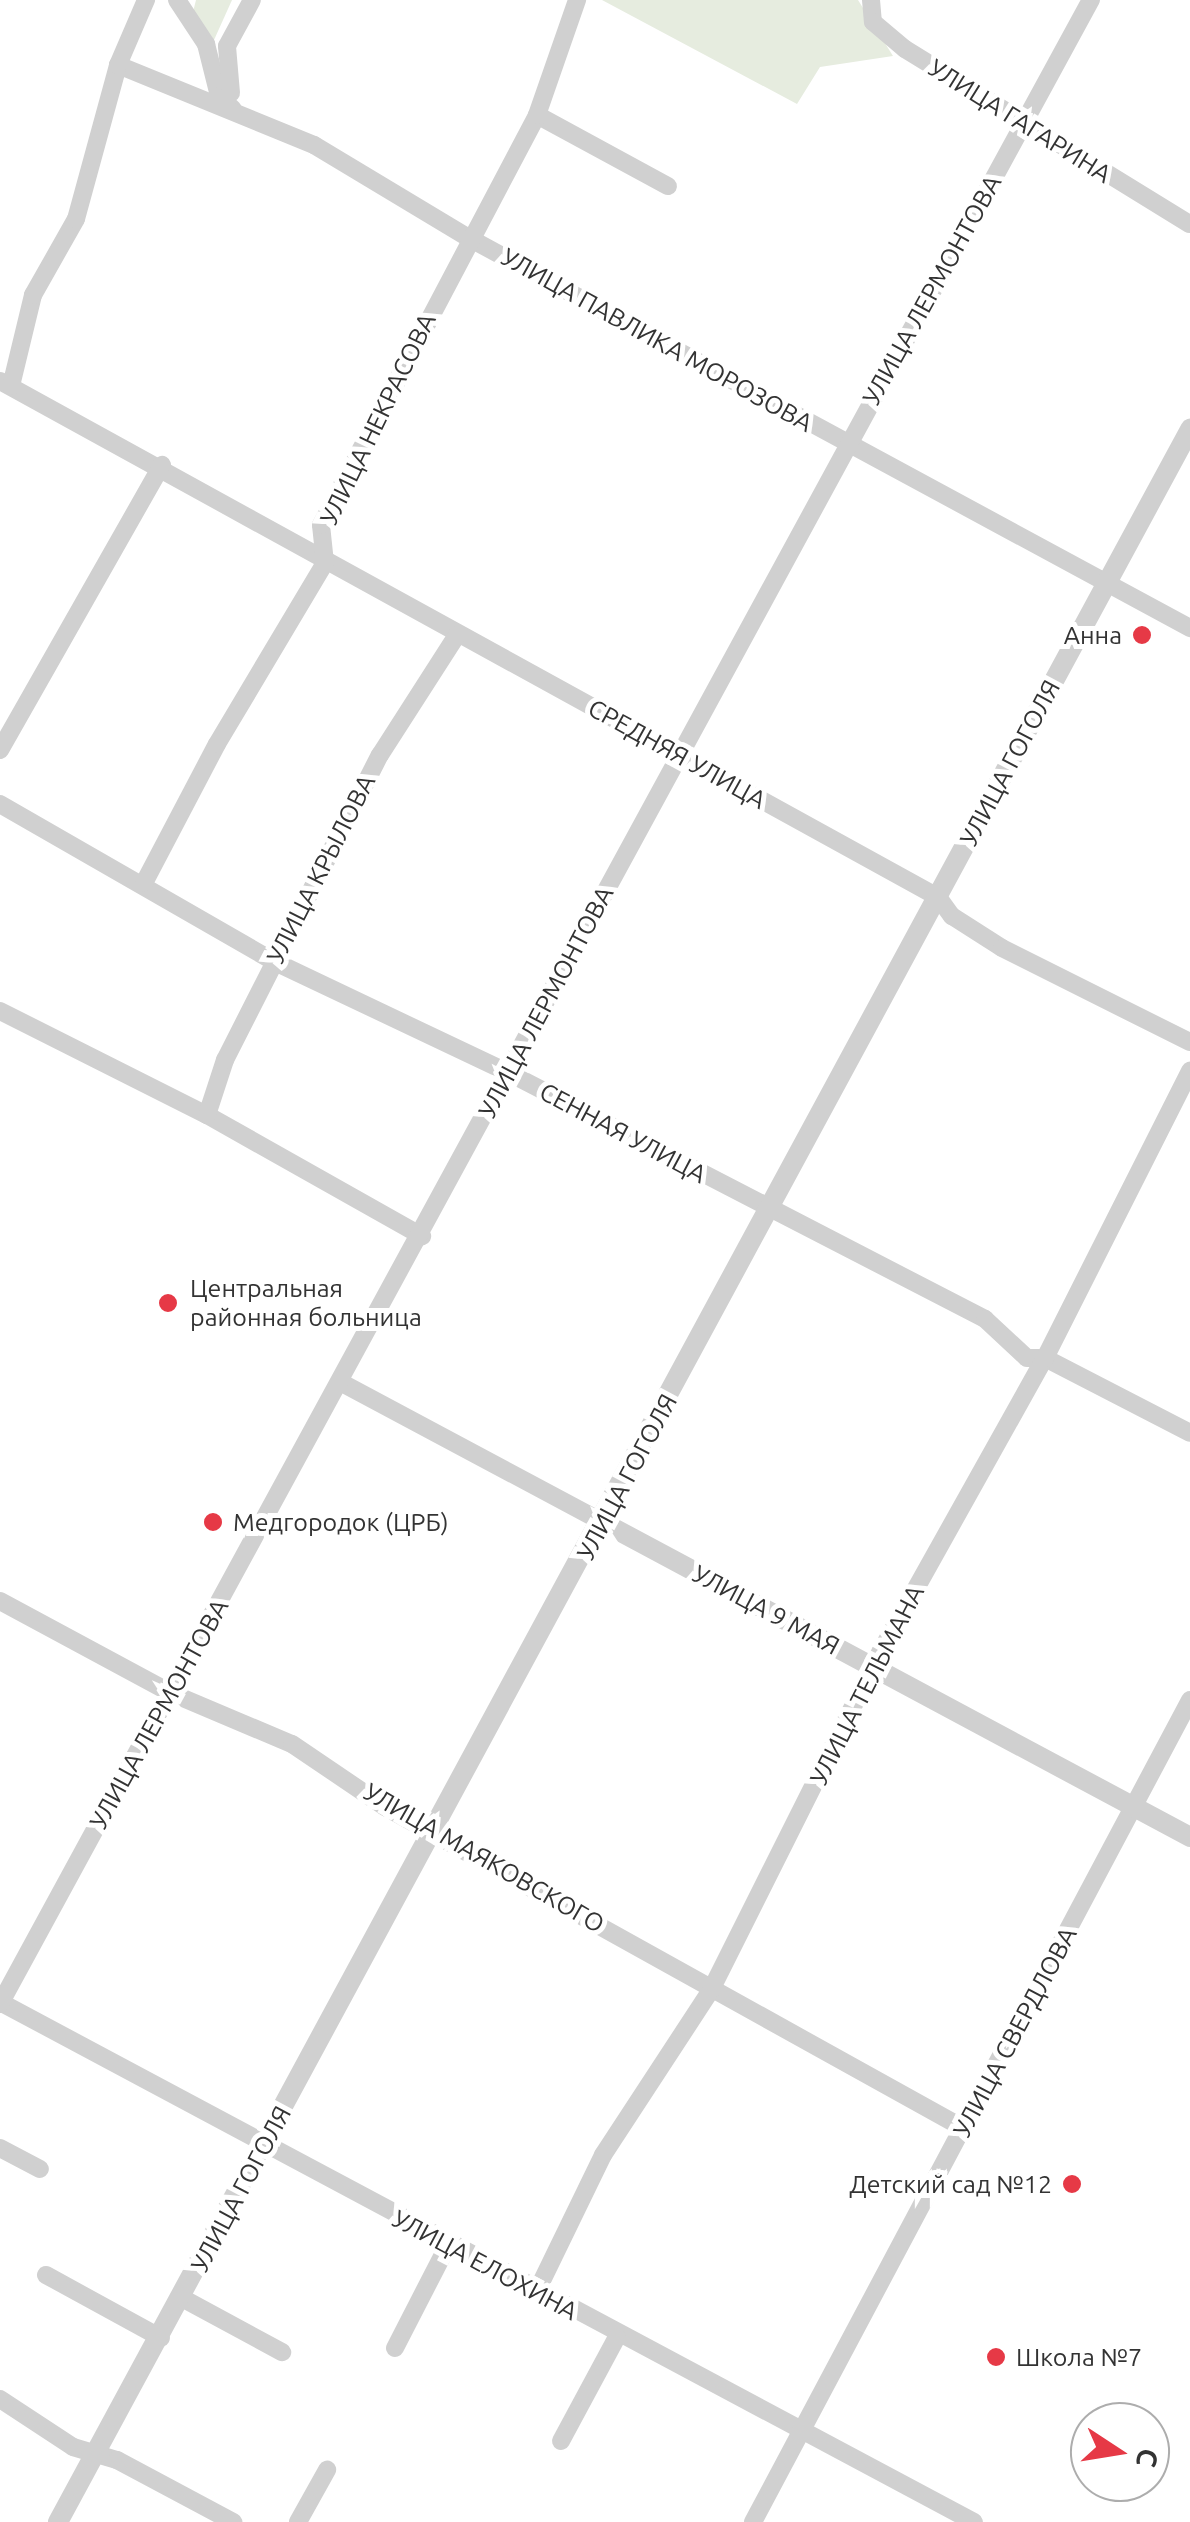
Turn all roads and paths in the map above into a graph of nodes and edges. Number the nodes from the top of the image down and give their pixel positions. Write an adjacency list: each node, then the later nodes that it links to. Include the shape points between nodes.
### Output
1 (146, 0): 7 (street)
2 (177, 0): 9 (street, via 206,44 220,96)
3 (252, 0): 9 (street, via 227,46 225,80)
4 (577, 0): 8 (street, УЛИЦА НЕКРАСОВА)
5 (871, 0): 10 (street, УЛИЦА ГАГАРИНА, via 874,22 905,50)
6 (1091, 0): 10 (street, УЛИЦА ЛЕРМОНТОВА)
7 (118, 65): 9 (street, УЛИЦА ПАВЛИКА МОРОЗОВА); 14 (street, via 76,219 33,295)
8 (537, 115): 11 (street); 13 (street, УЛИЦА НЕКРАСОВА)
9 (241, 116): 13 (street, УЛИЦА ПАВЛИКА МОРОЗОВА, via 314,146)
10 (1022, 126): 12 (street, УЛИЦА ГАГАРИНА); 16 (street, УЛИЦА ЛЕРМОНТОВА)
11 (668, 186)
12 (1190, 224)
13 (469, 238): 16 (street, УЛИЦА ПАВЛИКА МОРОЗОВА); 18 (street, УЛИЦА НЕКРАСОВА, via 322,525)
14 (5, 383): 17 (street, СРЕДНЯЯ УЛИЦА)
15 (1190, 429): 19 (street, УЛИЦА ГОГОЛЯ)
16 (846, 444): 19 (street, УЛИЦА ПАВЛИКА МОРОЗОВА); 23 (street, УЛИЦА ЛЕРМОНТОВА)
17 (162, 465): 18 (street, СРЕДНЯЯ УЛИЦА); 22 (street)
18 (326, 563): 21 (street, СРЕДНЯЯ УЛИЦА); 25 (street, УЛИЦА НЕКРАСОВА, via 217,744)
19 (1107, 582): 20 (street, УЛИЦА ПАВЛИКА МОРОЗОВА); 26 (street, УЛИЦА ГОГОЛЯ)
20 (1190, 628)
21 (457, 634): 23 (street, СРЕДНЯЯ УЛИЦА); 27 (street, УЛИЦА КРЫЛОВА, via 380,755)
22 (0, 750)
23 (681, 755): 26 (street, СРЕДНЯЯ УЛИЦА); 31 (street, УЛИЦА ЛЕРМОНТОВА)
24 (0, 804): 25 (street, СЕННАЯ УЛИЦА)
25 (144, 883): 27 (street, СЕННАЯ УЛИЦА)
26 (938, 897): 29 (street, СРЕДНЯЯ УЛИЦА, via 952,916 1002,948); 33 (street, УЛИЦА ГОГОЛЯ)
27 (274, 960): 31 (street, СЕННАЯ УЛИЦА); 32 (street, УЛИЦА КРЫЛОВА)
28 (0, 1011): 32 (street)
29 (1190, 1042)
30 (1190, 1071): 35 (street, УЛИЦА ТЕЛЬМАНА)
31 (508, 1073): 33 (street, СЕННАЯ УЛИЦА); 34 (street, УЛИЦА ЛЕРМОНТОВА)
32 (207, 1115): 34 (street)
33 (768, 1210): 35 (street, СЕННАЯ УЛИЦА, via 985,1318 1027,1358); 38 (street, УЛИЦА ГОГОЛЯ)
34 (422, 1236): 36 (street, УЛИЦА ЛЕРМОНТОВА)
35 (1045, 1358): 37 (street, СЕННАЯ УЛИЦА); 40 (street, УЛИЦА ТЕЛЬМАНА)
36 (342, 1382): 38 (street, УЛИЦА 9 МАЯ); 41 (street, УЛИЦА ЛЕРМОНТОВА)
37 (1190, 1433)
38 (604, 1523): 40 (street, УЛИЦА 9 МАЯ); 44 (street, УЛИЦА ГОГОЛЯ)
39 (0, 1600): 41 (street, УЛИЦА МАЯКОВСКОГО)
40 (874, 1668): 43 (street, УЛИЦА 9 МАЯ); 46 (street, УЛИЦА ТЕЛЬМАНА)
41 (171, 1693): 44 (street, УЛИЦА МАЯКОВСКОГО, via 292,1744); 47 (street, УЛИЦА ЛЕРМОНТОВА)
42 (1190, 1700): 43 (street, УЛИЦА СВЕРДЛОВА)
43 (1136, 1808): 45 (street, УЛИЦА 9 МАЯ); 48 (street, УЛИЦА СВЕРДЛОВА)
44 (432, 1834): 46 (street, УЛИЦА МАЯКОВСКОГО); 49 (street, УЛИЦА ГОГОЛЯ)
45 (1190, 1837)
46 (712, 1990): 48 (street, УЛИЦА МАЯКОВСКОГО); 54 (street, УЛИЦА ТЕЛЬМАНА, via 603,2155)
47 (0, 2003): 49 (street, УЛИЦА ЕЛОХИНА)
48 (963, 2128): 61 (street, УЛИЦА СВЕРДЛОВА)
49 (265, 2145): 52 (street, УЛИЦА ЕЛОХИНА); 55 (street, УЛИЦА ГОГОЛЯ)
50 (0, 2148): 51 (street)
51 (40, 2169)
52 (448, 2245): 54 (street, УЛИЦА ЕЛОХИНА); 58 (street)
53 (46, 2275): 57 (street)
54 (536, 2293): 56 (street, УЛИЦА ЕЛОХИНА)
55 (182, 2298): 57 (street, УЛИЦА ГОГОЛЯ); 59 (street)
56 (617, 2337): 61 (street, УЛИЦА ЕЛОХИНА); 62 (street)
57 (161, 2338): 63 (street, УЛИЦА ГОГОЛЯ)
58 (395, 2348)
59 (282, 2352)
60 (0, 2399): 63 (street, via 52,2436)
61 (806, 2432): 68 (street, УЛИЦА СВЕРДЛОВА); 69 (street, УЛИЦА ЕЛОХИНА)
62 (561, 2442)
63 (94, 2455): 65 (street, УЛИЦА ГОГОЛЯ); 66 (street, via 117,2460)
64 (327, 2470): 67 (street)
65 (58, 2522)
66 (233, 2522)
67 (298, 2522)
68 (754, 2522)
69 (974, 2522)

